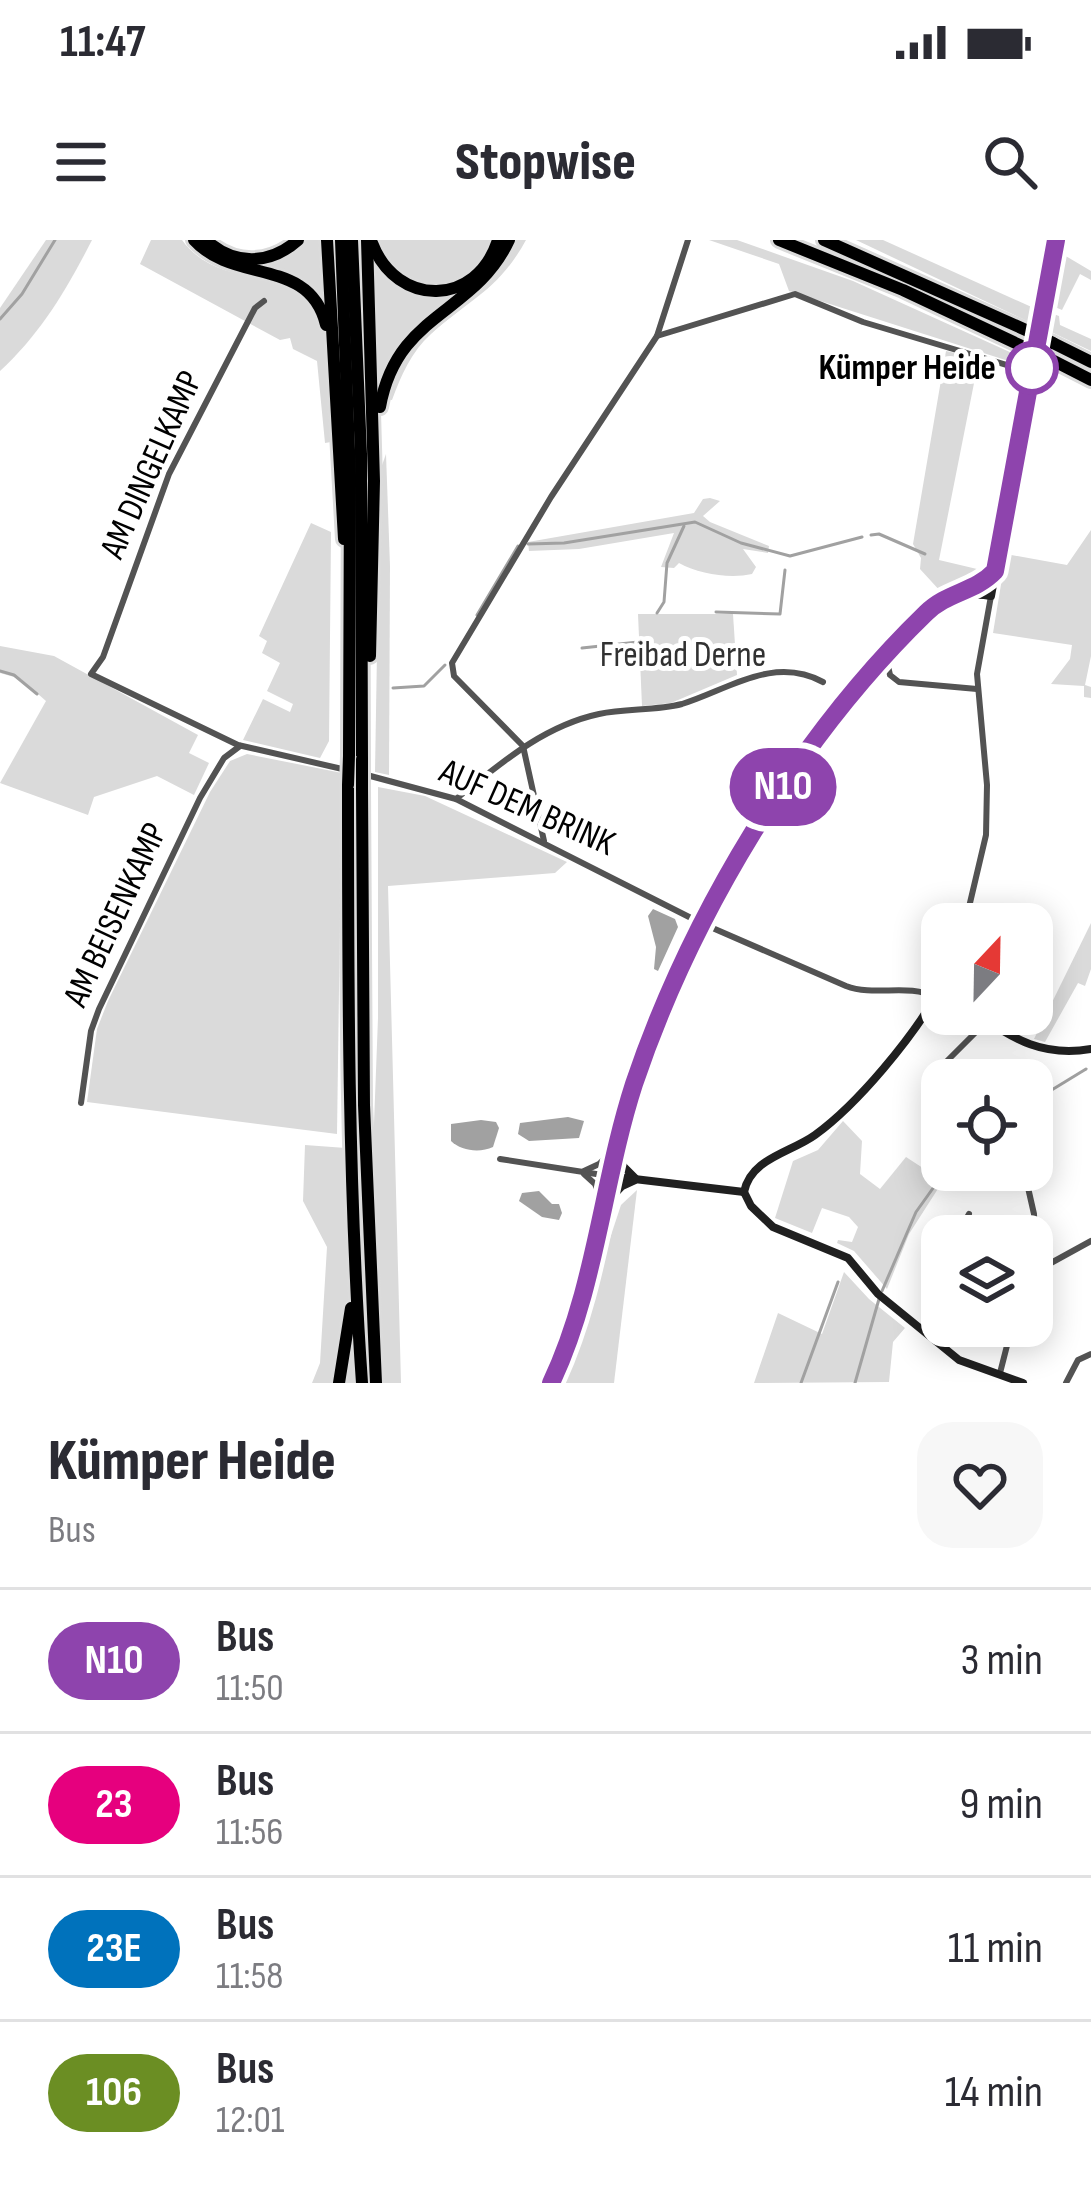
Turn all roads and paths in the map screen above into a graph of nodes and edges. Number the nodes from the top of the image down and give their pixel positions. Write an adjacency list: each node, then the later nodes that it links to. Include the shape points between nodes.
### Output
1 (194, 240): 18 (highway, via 227,264 306,288 324,316)
2 (206, 240): 3 (highway, via 252,260)
3 (298, 240)
4 (327, 240): 18 (highway)
5 (341, 240): 22 (highway)
6 (352, 240): 31 (highway)
7 (369, 240): 8 (highway, via 397,280 434,291 470,281); 20 (highway)
8 (497, 240)
9 (509, 240): 20 (highway, via 487,278 426,322 400,353 382,396)
10 (688, 240): 15 (street)
11 (779, 240): 19 (highway, bridge)
12 (824, 240): 16 (highway, bridge)
13 (1056, 240): 17 (main road)
14 (264, 302): 25 (street, AM DINGELKAMP, via 170,474)
15 (657, 336): 17 (street, via 795,294); 34 (street, via 452,663 454,676)
16 (1091, 362)
17 (1031, 372): 21 (main road)
18 (332, 374): 22 (highway)
19 (1091, 380)
20 (374, 456): 31 (highway, via 372,632)
21 (995, 571): 23 (main road); 24 (main road)
22 (350, 581): 36 (highway)
23 (964, 593): 24 (main road); 26 (main road, via 934,605)
24 (991, 596): 30 (street)
25 (103, 657): 27 (street, AM DINGELKAMP); 28 (street)
26 (886, 657): 30 (street, via 899,682); 41 (main road, via 788,781)
27 (91, 674): 28 (street, AUF DEM BRINK)
28 (110, 682): 32 (street, AUF DEM BRINK)
29 (823, 682): 34 (street, via 758,674 676,705 579,719)
30 (976, 689): 40 (street, via 988,807)
31 (362, 692): 36 (highway)
32 (229, 741): 33 (street, AUF DEM BRINK); 35 (street, AM BEISENKAMP)
33 (240, 746): 35 (street, AM BEISENKAMP); 38 (street, AUF DEM BRINK)
34 (523, 746): 38 (street); 39 (street)
35 (224, 758): 48 (street, AM BEISENKAMP, via 99,1009)
36 (356, 758): 37 (highway, bridge)
37 (355, 786): 58 (highway, via 348,1067); 64 (highway)
38 (456, 799): 39 (street, AUF DEM BRINK)
39 (544, 841): 41 (street, AUF DEM BRINK)
40 (971, 903)
41 (700, 923): 42 (street, AUF DEM BRINK, via 859,990); 49 (main road)
42 (921, 991)
43 (921, 1014): 54 (main road, via 843,1111 758,1168)
44 (973, 1035): 47 (street)
45 (1010, 1035): 46 (main road, via 1047,1050)
46 (1091, 1049)
47 (949, 1059)
48 (81, 1103)
49 (616, 1148): 51 (street); 52 (main road); 53 (main road)
50 (500, 1159): 51 (street)
51 (580, 1172): 52 (street); 55 (street)
52 (609, 1176): 53 (main road); 55 (main road)
53 (637, 1179): 54 (main road); 55 (main road)
54 (744, 1192): 61 (main road, via 773,1227 843,1254 959,1360)
55 (603, 1205): 65 (main road, via 582,1303)
56 (1091, 1241): 57 (street)
57 (1053, 1263)
58 (354, 1283): 62 (highway); 63 (highway)
59 (1009, 1347): 61 (street)
60 (1091, 1354): 67 (street)
61 (1004, 1380): 66 (main road)
62 (339, 1383)
63 (362, 1383)
64 (376, 1383)
65 (551, 1383)
66 (1023, 1383)
67 (1066, 1383)

